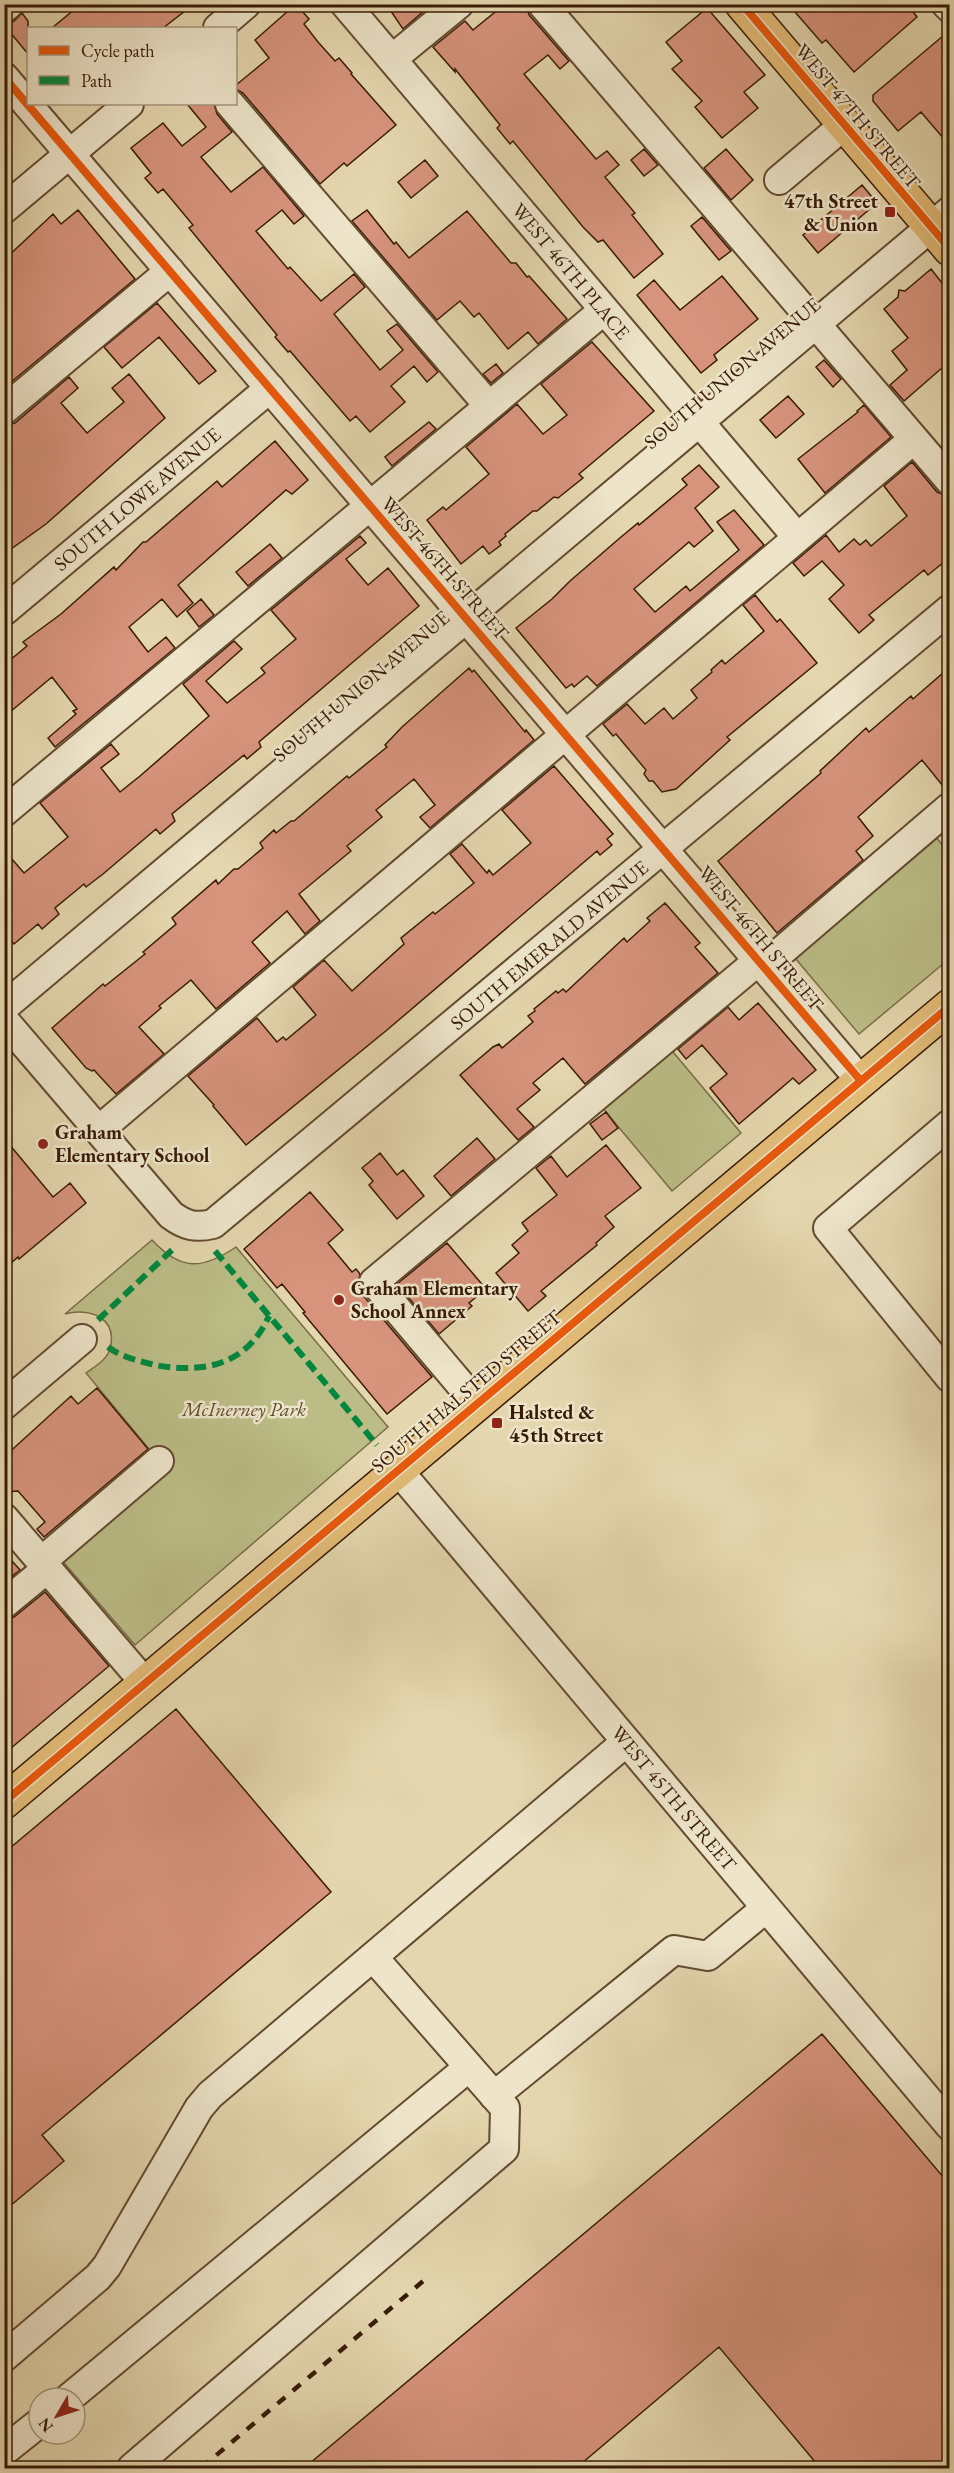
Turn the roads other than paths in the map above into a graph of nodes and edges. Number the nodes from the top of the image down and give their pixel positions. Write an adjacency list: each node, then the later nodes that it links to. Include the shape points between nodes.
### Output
1 (9, 4): 8 (street)
2 (246, 4): 10 (street)
3 (345, 4): 11 (street, WEST 46TH PLACE)
4 (459, 4): 11 (street)
5 (542, 4): 24 (street)
6 (742, 4): 17 (main road, WEST 47TH STREET)
7 (946, 4): 9 (street)
8 (4, 8)
9 (950, 8)
10 (219, 27)
11 (392, 60): 23 (street, WEST 46TH PLACE)
12 (4, 77): 13 (street, WEST 46TH STREET)
13 (27, 104)
14 (28, 105): 18 (street, WEST 46TH STREET)
15 (128, 105): 18 (street)
16 (231, 105): 26 (street)
17 (844, 125): 19 (street); 21 (main road, WEST 47TH STREET)
18 (70, 154): 20 (street); 22 (street, WEST 46TH STREET)
19 (778, 180)
20 (4, 208)
21 (943, 229): 24 (street, SOUTH UNION AVENUE)
22 (170, 271): 25 (street, WEST 46TH STREET); 27 (street)
23 (604, 310): 26 (street); 28 (street, WEST 46TH PLACE)
24 (816, 324): 28 (street, SOUTH UNION AVENUE); 29 (street)
25 (270, 388): 31 (street, WEST 46TH STREET); 34 (street, SOUTH LOWE AVENUE)
26 (489, 406): 31 (street)
27 (4, 410)
28 (699, 422): 32 (street, WEST 46TH PLACE); 35 (street, SOUTH UNION AVENUE)
29 (914, 439): 30 (street); 32 (street)
30 (950, 481)
31 (370, 506): 35 (street, WEST 46TH STREET); 38 (street)
32 (797, 537): 36 (street)
33 (950, 609): 39 (street, SOUTH EMERALD AVENUE)
34 (4, 610)
35 (466, 618): 36 (street, WEST 46TH STREET); 42 (street, SOUTH UNION AVENUE)
36 (565, 734): 39 (street, WEST 46TH STREET); 46 (street)
37 (950, 807): 40 (street)
38 (4, 812)
39 (663, 849): 40 (street, WEST 46TH STREET); 46 (street, SOUTH EMERALD AVENUE, via 213,1224 185,1225 171,1215)
40 (761, 964): 44 (street, WEST 46TH STREET); 49 (street, via 374,1282)
41 (950, 1006): 44 (main road, SOUTH HALSTED STREET)
42 (4, 1007)
43 (4, 1020): 46 (street)
44 (861, 1081): 49 (main road, SOUTH HALSTED STREET)
45 (950, 1124): 48 (street, via 828,1228)
46 (99, 1130)
47 (82, 1339): 50 (street)
48 (950, 1378)
49 (477, 1404): 52 (main road, SOUTH HALSTED STREET)
50 (4, 1405)
51 (159, 1461): 54 (street)
52 (398, 1470): 56 (main road, SOUTH HALSTED STREET); 57 (street, WEST 45TH STREET)
53 (4, 1518): 54 (street)
54 (45, 1565): 55 (street); 56 (street)
55 (4, 1604)
56 (146, 1683): 58 (main road, SOUTH HALSTED STREET)
57 (626, 1742): 59 (street, WEST 45TH STREET); 60 (street)
58 (4, 1802)
59 (766, 1908): 62 (street, via 708,1956 674,1950); 63 (street, WEST 45TH STREET)
60 (373, 1957): 61 (street); 64 (street, via 210,2095 107,2266)
61 (469, 2067): 62 (street); 65 (street)
62 (494, 2096): 69 (street, via 505,2109 504,2149)
63 (950, 2126)
64 (4, 2356)
65 (84, 2386)
66 (27, 2433): 67 (street)
67 (4, 2451): 68 (street)
68 (18, 2469)
69 (132, 2469)

